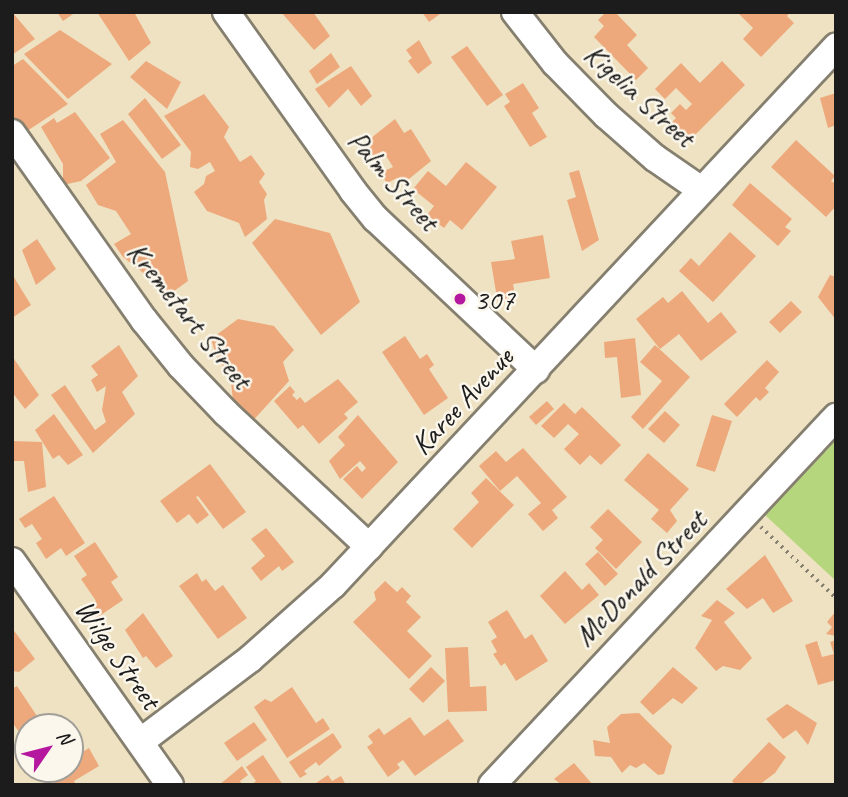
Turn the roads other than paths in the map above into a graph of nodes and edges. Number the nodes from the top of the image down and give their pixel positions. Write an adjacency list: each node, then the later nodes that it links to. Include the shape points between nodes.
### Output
1 (226, 12): 6 (street, Palm Street, via 376,219)
2 (515, 12): 5 (street, Kigelia Street, via 555,63 606,115)
3 (836, 47): 5 (street, Karee Avenue)
4 (12, 133): 8 (street, Kremetart Street, via 181,366)
5 (700, 189): 6 (street, Karee Avenue)
6 (536, 370): 8 (street, Karee Avenue)
7 (836, 417): 12 (street, McDonald Street)
8 (369, 547): 10 (street, Karee Avenue, via 259,652)
9 (12, 561): 10 (street, Wilge Street)
10 (140, 742): 11 (street, Wilge Street)
11 (170, 785)
12 (492, 785)

